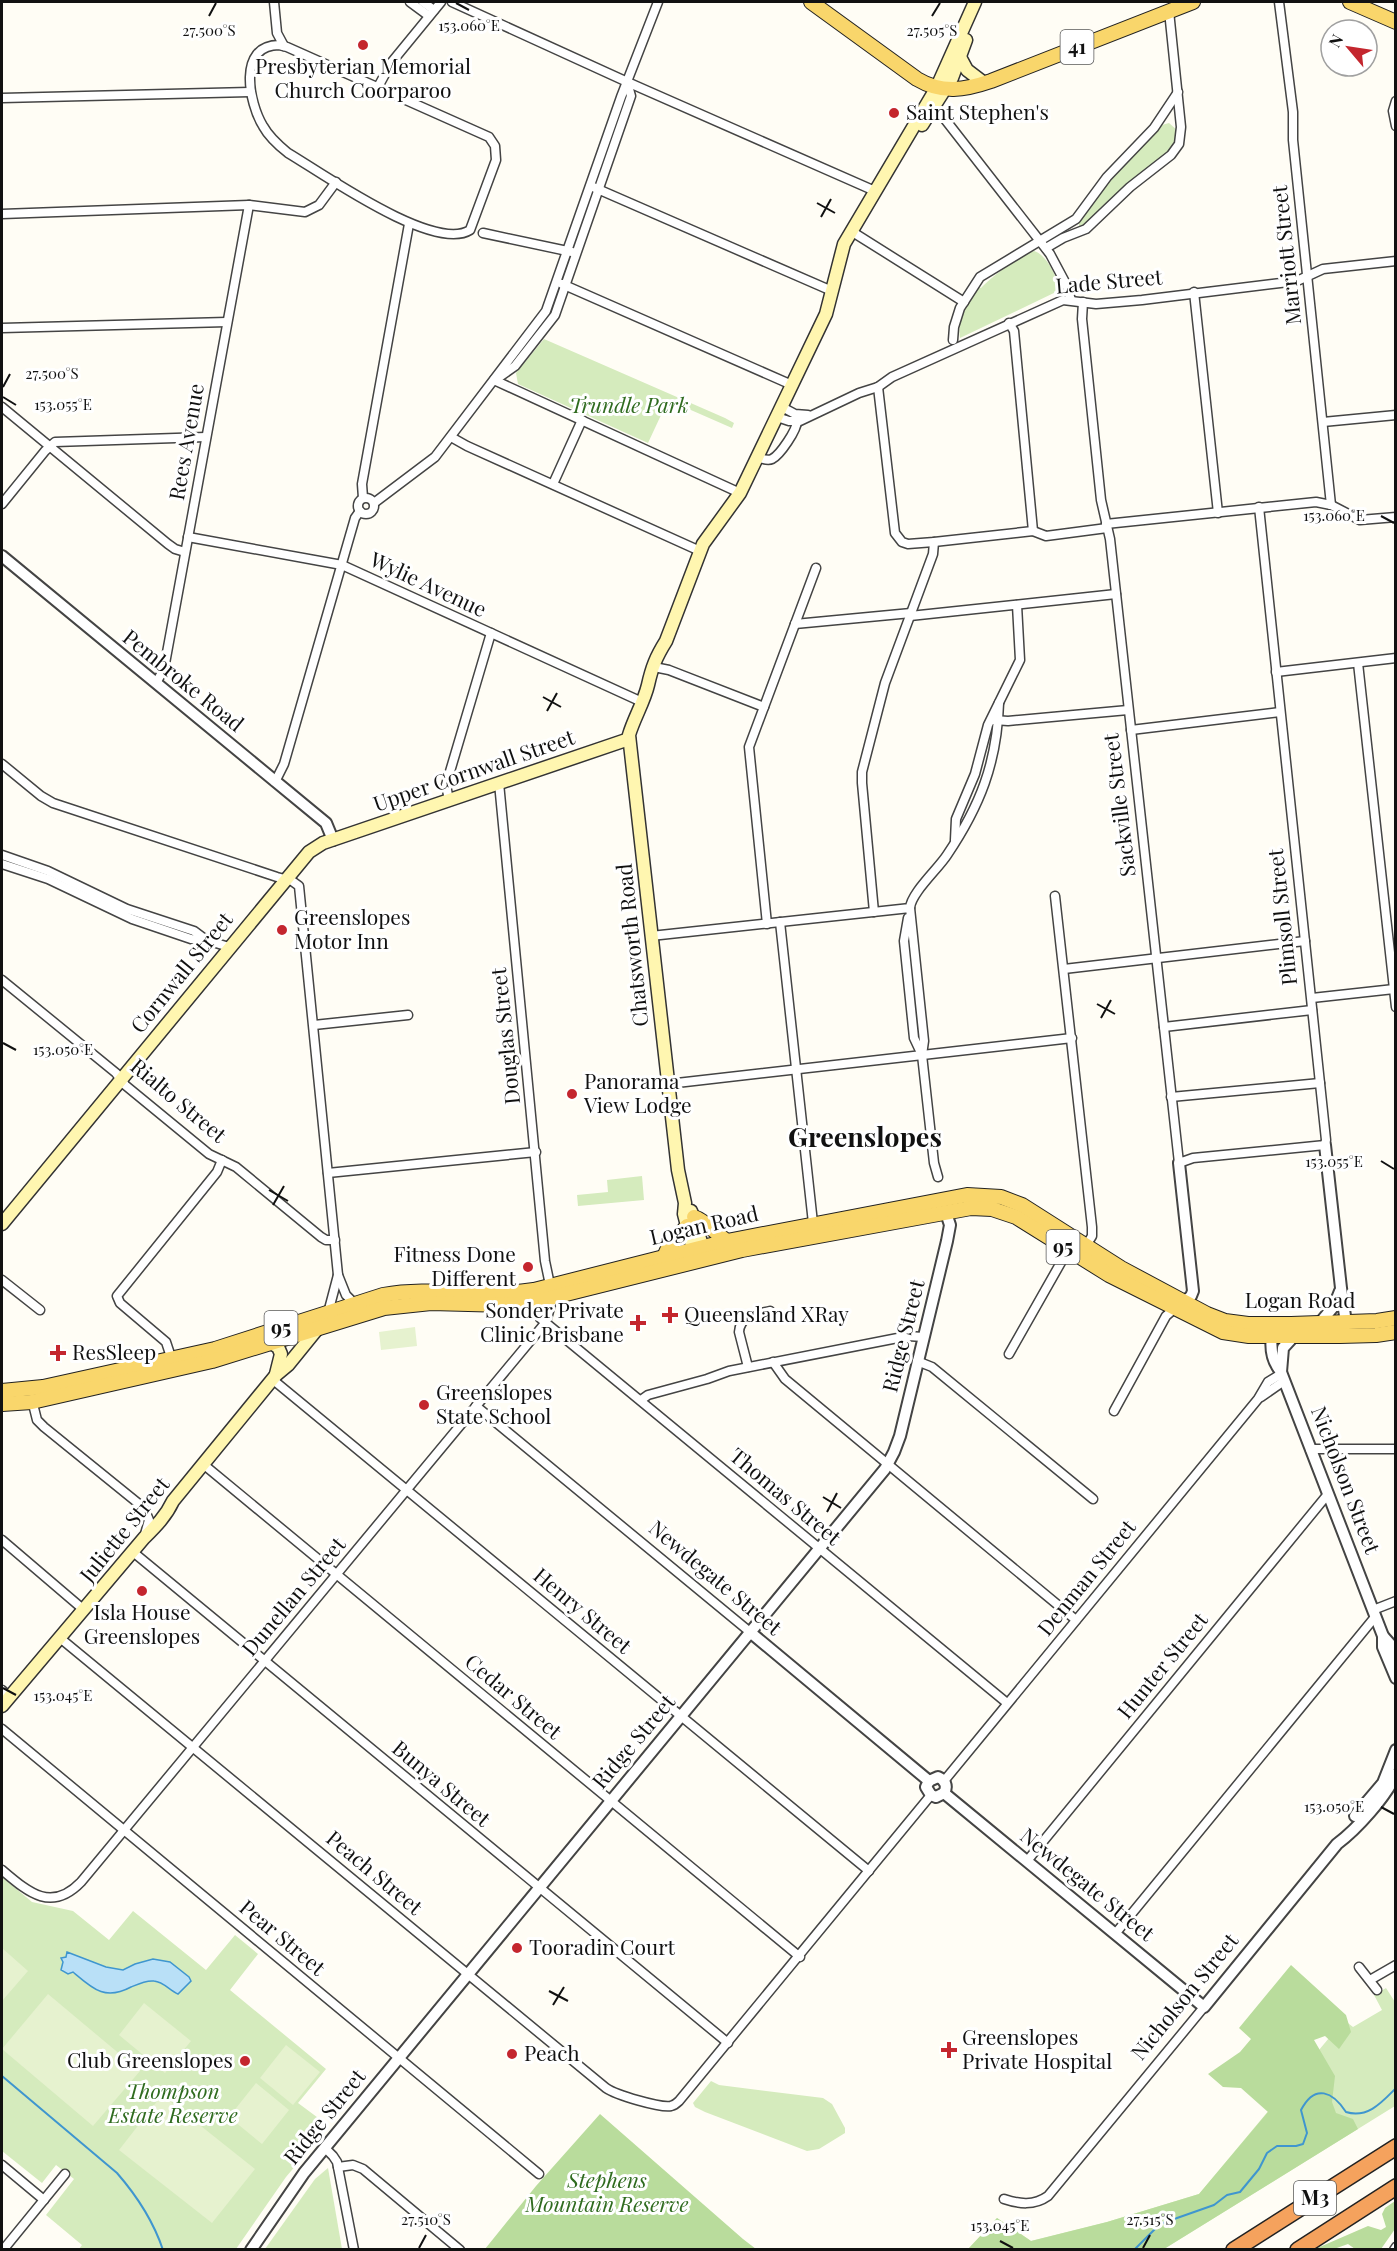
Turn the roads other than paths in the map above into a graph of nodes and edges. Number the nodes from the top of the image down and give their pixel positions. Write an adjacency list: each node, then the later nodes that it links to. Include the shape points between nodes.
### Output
1 (274, 2): 16 (street, via 277,33)
2 (410, 2): 13 (street)
3 (423, 2): 13 (street)
4 (441, 2): 13 (street)
5 (452, 2): 18 (street)
6 (658, 2): 18 (street)
7 (811, 2): 21 (main road, via 917,79)
8 (975, 2): 14 (main road, Chatsworth Road)
9 (1193, 2): 12 (main road, 41)
10 (1279, 2): 44 (street, Marriott Street)
11 (1350, 2): 15 (main road)
12 (1169, 11): 19 (main road, 41); 23 (street)
13 (431, 13): 20 (street, via 391,63)
14 (969, 20): 17 (main road, Chatsworth Road); 21 (main road, Chatsworth Road, via 959,34)
15 (1395, 22)
16 (284, 46): 20 (street); 22 (street, via 271,46 255,58 250,70)
17 (960, 57): 19 (main road, via 968,72); 21 (main road, Chatsworth Road)
18 (627, 82): 31 (street, via 631,96); 32 (street)
19 (984, 83): 21 (main road, 41, via 966,89)
20 (378, 87): 36 (street, via 485,135 495,146 495,160 466,233 450,234)
21 (942, 88): 32 (main road, Chatsworth Road, via 924,122 910,136)
22 (250, 92): 24 (street); 30 (street, via 257,115 273,141)
23 (1178, 92): 27 (street); 29 (street)
24 (2, 98)
25 (1395, 101): 28 (street)
26 (944, 118): 40 (street)
27 (1159, 123): 29 (street, via 1170,120); 35 (street, via 1107,177)
28 (1395, 126)
29 (1181, 127): 38 (street, via 1180,141 1173,154 1130,187)
30 (336, 182): 33 (street, via 324,201 308,212); 36 (street)
31 (594, 187): 42 (street); 46 (street)
32 (875, 192): 37 (main road, Chatsworth Road)
33 (249, 205): 34 (street); 51 (street, Rees Avenue)
34 (2, 214)
35 (1075, 220): 38 (street, via 1077,229); 40 (street)
36 (409, 224): 71 (street, via 362,483)
37 (851, 231): 46 (main road, Chatsworth Road, via 842,249); 49 (street)
38 (1085, 231): 41 (street, via 1063,237)
39 (483, 233): 42 (street)
40 (1039, 241): 41 (street); 49 (street, via 983,275)
41 (1046, 248): 48 (street)
42 (572, 252): 45 (street)
43 (1395, 261): 44 (street, Lade Street, via 1323,269)
44 (1307, 277): 47 (street, Lade Street); 64 (street, Marriott Street)
45 (561, 284): 55 (street, via 552,320 511,371); 56 (street)
46 (832, 291): 56 (main road, Chatsworth Road, via 826,314)
47 (1194, 292): 50 (street, Lade Street, via 1108,303); 77 (street)
48 (1071, 300): 50 (street, Lade Street); 52 (street, Lade Street, via 1046,306)
49 (964, 302): 54 (street)
50 (1083, 302): 79 (street, Sackville Street, via 1101,500)
51 (227, 322): 53 (street); 65 (street, Rees Avenue)
52 (1009, 323): 57 (street, Lade Street, via 891,377); 80 (street, via 1014,331)
53 (2, 328)
54 (953, 340)
55 (494, 380): 62 (street); 66 (street)
56 (792, 386): 59 (main road, Chatsworth Road)
57 (878, 387): 60 (street, Lade Street); 82 (street, via 895,533 908,544)
58 (2, 407): 67 (street)
59 (779, 412): 60 (street); 63 (street); 68 (main road, Chatsworth Road)
60 (811, 414): 63 (street, Lade Street)
61 (1395, 415): 64 (street)
62 (582, 420): 69 (street); 70 (street)
63 (797, 421): 68 (street, via 795,431 775,458)
64 (1323, 422): 74 (street, Marriott Street)
65 (206, 437): 67 (street, via 57,442); 81 (street, Rees Avenue)
66 (451, 437): 69 (street); 72 (street, via 430,462)
67 (49, 446): 73 (street); 84 (street, via 168,544)
68 (758, 457): 70 (main road, Chatsworth Road)
69 (553, 484): 83 (street)
70 (740, 493): 83 (main road, Chatsworth Road)
71 (363, 498): 72 (street); 76 (street)
72 (374, 503): 76 (street, via 371,512)
73 (2, 504)
74 (1331, 505): 75 (street, via 1316,502); 78 (street, via 1360,520)
75 (1259, 507): 77 (street); 97 (street, Plimsoll Street)
76 (360, 510): 86 (street)
77 (1218, 513): 79 (street)
78 (1395, 517)
79 (1107, 526): 80 (street, via 1047,536); 88 (street, Sackville Street)
80 (1033, 531): 82 (street)
81 (188, 537): 84 (street, Rees Avenue); 86 (street, Wylie Avenue)
82 (934, 542): 90 (street)
83 (700, 551): 93 (main road, Chatsworth Road)
84 (185, 552): 98 (street, Rees Avenue, via 164,669)
85 (2, 556): 98 (street, Pembroke Road)
86 (342, 565): 92 (street, Wylie Avenue); 108 (street, via 284,764)
87 (816, 568): 91 (street)
88 (1116, 594): 89 (street); 102 (street, Sackville Street)
89 (1017, 605): 90 (street); 104 (street, via 1021,657)
90 (911, 615): 91 (street); 118 (street, via 885,683 862,772)
91 (795, 624): 101 (street)
92 (491, 633): 100 (street, Wylie Avenue); 110 (street, via 446,785)
93 (666, 641): 96 (main road, Chatsworth Road); 99 (main road, Chatsworth Road)
94 (1395, 658): 95 (street)
95 (1358, 663): 97 (street); 128 (street)
96 (658, 668): 99 (main road, Chatsworth Road); 101 (street)
97 (1276, 672): 103 (street, Plimsoll Street)
98 (156, 683): 108 (street, Pembroke Road)
99 (648, 685): 100 (main road, Chatsworth Road)
100 (642, 702): 106 (main road, Chatsworth Road)
101 (764, 707): 120 (street, via 749,753)
102 (1128, 710): 104 (street); 105 (street, Sackville Street)
103 (1280, 712): 105 (street); 123 (street, Plimsoll Street)
104 (994, 720): 111 (street, via 956,819); 111 (street, via 988,775)
105 (1131, 730): 125 (street, Sackville Street)
106 (629, 739): 109 (main road, Upper Cornwall Street); 121 (main road, Chatsworth Road)
107 (2, 764): 115 (street, via 53,803)
108 (275, 782): 112 (street, Pembroke Road, via 326,823)
109 (499, 783): 110 (main road, Upper Cornwall Street); 143 (street, Douglas Street)
110 (449, 800): 112 (main road, Upper Cornwall Street)
111 (959, 828): 117 (street, via 946,856 912,898)
112 (333, 840): 115 (main road, Cornwall Street, via 309,852)
113 (2, 855): 122 (street)
114 (2, 864): 122 (street, via 48,879 132,919 191,939)
115 (285, 879): 124 (main road, Cornwall Street); 133 (street, via 299,886)
116 (1055, 896): 126 (street)
117 (910, 909): 118 (street); 136 (street, via 904,941 914,1038)
118 (874, 912): 119 (street)
119 (780, 922): 120 (street); 137 (street)
120 (767, 924): 121 (street)
121 (651, 936): 140 (main road, Chatsworth Road)
122 (206, 940): 124 (street)
123 (1305, 941): 125 (street); 129 (street, Plimsoll Street)
124 (229, 947): 138 (main road, Cornwall Street)
125 (1156, 959): 126 (street); 134 (street, Sackville Street)
126 (1064, 969): 135 (street)
127 (2, 980): 138 (street, Rialto Street)
128 (1394, 989): 129 (street); 130 (street)
129 (1312, 998): 131 (street, Plimsoll Street)
130 (1395, 1007)
131 (1312, 1010): 134 (street); 139 (street, Plimsoll Street)
132 (408, 1015): 133 (street)
133 (314, 1025): 146 (street)
134 (1164, 1027): 141 (street, Sackville Street)
135 (1072, 1038): 136 (street); 155 (street, via 1092,1227 1092,1236)
136 (922, 1055): 137 (street); 147 (street)
137 (796, 1070): 140 (street); 151 (street)
138 (121, 1078): 144 (street, Rialto Street, via 209,1154); 152 (main road, Cornwall Street)
139 (1320, 1083): 141 (street); 142 (street, Plimsoll Street)
140 (668, 1084): 150 (main road, Chatsworth Road, via 680,1180)
141 (1172, 1097): 145 (street, Sackville Street)
142 (1325, 1144): 145 (street, via 1193,1158); 160 (street, Plimsoll Street)
143 (536, 1152): 146 (street); 161 (street, Douglas Street, via 545,1261)
144 (222, 1160): 153 (street, Rialto Street, via 236,1167 321,1237); 181 (street, via 217,1172 117,1296 120,1303 166,1342)
145 (1179, 1163): 164 (street, Sackville Street, via 1193,1291)
146 (328, 1173): 153 (street)
147 (938, 1177)
148 (936, 1200): 149 (main road); 151 (main road, Logan Road / 95); 155 (main road, Logan Road / 95, via 967,1195 1001,1197 1022,1205)
149 (946, 1213): 155 (main road, Logan Road / 95, via 977,1208 1004,1212); 156 (main road, Logan Road / 95); 176 (street, Ridge Street, via 949,1233)
150 (690, 1222): 154 (main road, via 703,1220); 156 (main road, Chatsworth Road); 157 (main road)
151 (813, 1223): 154 (main road, Logan Road / 95)
152 (2, 1224)
153 (335, 1240): 158 (street)
154 (727, 1241): 156 (main road, Logan Road / 95)
155 (1077, 1248): 164 (main road, Logan Road / 95, via 1121,1268); 178 (street)
156 (699, 1254): 157 (main road, Logan Road / 95); 161 (main road, Logan Road / 95)
157 (664, 1257): 161 (main road, Logan Road / 95)
158 (338, 1275): 163 (street, via 346,1295); 167 (street)
159 (2, 1280): 165 (street)
160 (1341, 1288): 170 (street, via 1334,1306); 171 (street, Plimsoll Street)
161 (552, 1291): 162 (main road, Logan Road / 95); 163 (main road, Logan Road / 95, via 406,1292); 169 (street, Dunellan Street)
162 (530, 1303): 169 (street, via 537,1308); 172 (main road, Logan Road / 95, via 407,1304)
163 (355, 1304): 167 (main road, Logan Road / 95)
164 (1179, 1305): 173 (main road, Logan Road / 95, via 1225,1321); 190 (street, via 1166,1316)
165 (40, 1310)
166 (771, 1311): 182 (street, via 747,1317 739,1326)
167 (328, 1313): 181 (main road, Logan Road / 95)
168 (1395, 1318): 171 (main road, Logan Road / 95)
169 (542, 1323): 187 (street, Thomas Street); 189 (street, Dunellan Street)
170 (1319, 1323): 171 (main road, Logan Road / 95); 173 (main road, Logan Road / 95)
171 (1346, 1323): 174 (main road, via 1353,1329)
172 (318, 1328): 177 (main road, Logan Road / 95); 184 (main road, Juliette Street)
173 (1272, 1330): 175 (main road, Logan Road / 95); 183 (street, Nicholson Street, via 1273,1360)
174 (1390, 1333): 175 (main road, Logan Road / 95)
175 (1294, 1336): 183 (street, via 1283,1348)
176 (923, 1337): 179 (street, Ridge Street); 180 (street, via 909,1336)
177 (271, 1343): 181 (main road, Logan Road / 95, via 222,1359); 184 (main road, via 281,1354)
178 (1009, 1354)
179 (918, 1361): 194 (street, Ridge Street, via 900,1436); 197 (street, via 933,1367)
180 (773, 1362): 182 (street); 194 (street, via 785,1379)
181 (173, 1364): 186 (main road, Logan Road / 95)
182 (748, 1367): 187 (street)
183 (1282, 1376): 191 (street, Nicholson Street); 208 (street, Denman Street, via 1268,1382)
184 (274, 1377): 193 (main road, Juliette Street); 195 (street, Henry Street)
185 (2, 1391): 186 (main road, Logan Road / 95)
186 (31, 1396): 188 (main road, Logan Road / 95); 199 (street, via 40,1424)
187 (640, 1400): 202 (street, Thomas Street)
188 (2, 1404)
189 (476, 1406): 195 (street, Dunellan Street); 209 (street, Newdegate Street)
190 (1114, 1411)
191 (1310, 1449): 192 (street); 196 (street, Nicholson Street)
192 (1395, 1449)
193 (203, 1464): 198 (main road, Juliette Street); 204 (street, Cedar Street)
194 (888, 1464): 202 (street, Ridge Street); 208 (street)
195 (406, 1490): 204 (street, Dunellan Street); 217 (street, Henry Street)
196 (1328, 1494): 207 (street, Nicholson Street); 229 (street, Hunter Street)
197 (1093, 1499)
198 (173, 1501): 199 (street, via 162,1509); 200 (main road, Juliette Street, via 167,1514)
199 (147, 1512): 200 (street, via 149,1523)
200 (144, 1538): 203 (main road, Juliette Street)
201 (2, 1540): 206 (street)
202 (819, 1549): 209 (street, Ridge Street); 216 (street, Thomas Street)
203 (133, 1552): 206 (main road, Juliette Street); 213 (street, Bunya Street)
204 (336, 1574): 213 (street, Dunellan Street); 226 (street, Cedar Street)
205 (1395, 1601): 207 (street)
206 (84, 1610): 211 (main road, Juliette Street)
207 (1374, 1614): 210 (street, Nicholson Street); 233 (street)
208 (1076, 1620): 216 (street, Denman Street)
209 (750, 1632): 217 (street, Ridge Street); 223 (street, Newdegate Street)
210 (1383, 1636): 212 (street, Nicholson Street); 214 (street, Nicholson Street, via 1383,1647)
211 (60, 1638): 215 (main road, Juliette Street); 219 (street, Peach Street)
212 (1395, 1656)
213 (264, 1661): 219 (street, Dunellan Street); 232 (street, Bunya Street)
214 (1395, 1678)
215 (4, 1698)
216 (1007, 1703): 222 (street, Denman Street)
217 (681, 1716): 226 (street, Ridge Street); 231 (street, Henry Street)
218 (2, 1729): 227 (street, Pear Street)
219 (194, 1747): 227 (street, Dunellan Street); 237 (street, Peach Street)
220 (1395, 1750): 228 (street, Nicholson Street, via 1383,1783)
221 (1395, 1774): 228 (street, Nicholson Street, via 1387,1790)
222 (944, 1780): 223 (street, via 938,1777); 224 (street)
223 (929, 1781): 225 (street, via 926,1787)
224 (944, 1793): 225 (street); 229 (street, Newdegate Street)
225 (931, 1795): 231 (street)
226 (611, 1801): 232 (street, Ridge Street); 234 (street, Cedar Street)
227 (124, 1831): 230 (street, Dunellan Street, via 74,1889 57,1897 29,1892); 242 (street, Pear Street)
228 (1337, 1844): 240 (street, Nicholson Street)
229 (1026, 1861): 233 (street, Newdegate Street)
230 (2, 1870)
231 (869, 1871): 234 (street)
232 (539, 1888): 237 (street, Ridge Street); 241 (street, Bunya Street)
233 (1115, 1934): 240 (street, Newdegate Street)
234 (800, 1957): 241 (street)
235 (1395, 1965): 238 (street)
236 (1359, 1967): 238 (street)
237 (469, 1973): 241 (street, Peach Street, via 610,2091 621,2096 667,2106 678,2103); 242 (street, Ridge Street)
238 (1370, 1980): 239 (street)
239 (1377, 1990)
240 (1204, 2007): 250 (street, Nicholson Street, via 1048,2196 1030,2203)
241 (728, 2043)
242 (399, 2058): 244 (street, Ridge Street); 248 (street, Pear Street)
243 (1395, 2147): 256 (highway, M3)
244 (325, 2148): 246 (street); 253 (street, Ridge Street)
245 (2, 2166): 251 (street)
246 (338, 2167): 254 (street); 255 (street, via 353,2165 363,2169)
247 (65, 2174): 251 (street)
248 (539, 2174)
249 (1395, 2187): 257 (highway, M3)
250 (1004, 2199)
251 (44, 2200): 252 (street)
252 (3, 2250)
253 (251, 2250)
254 (354, 2250)
255 (460, 2250)
256 (1234, 2250)
257 (1298, 2250)

